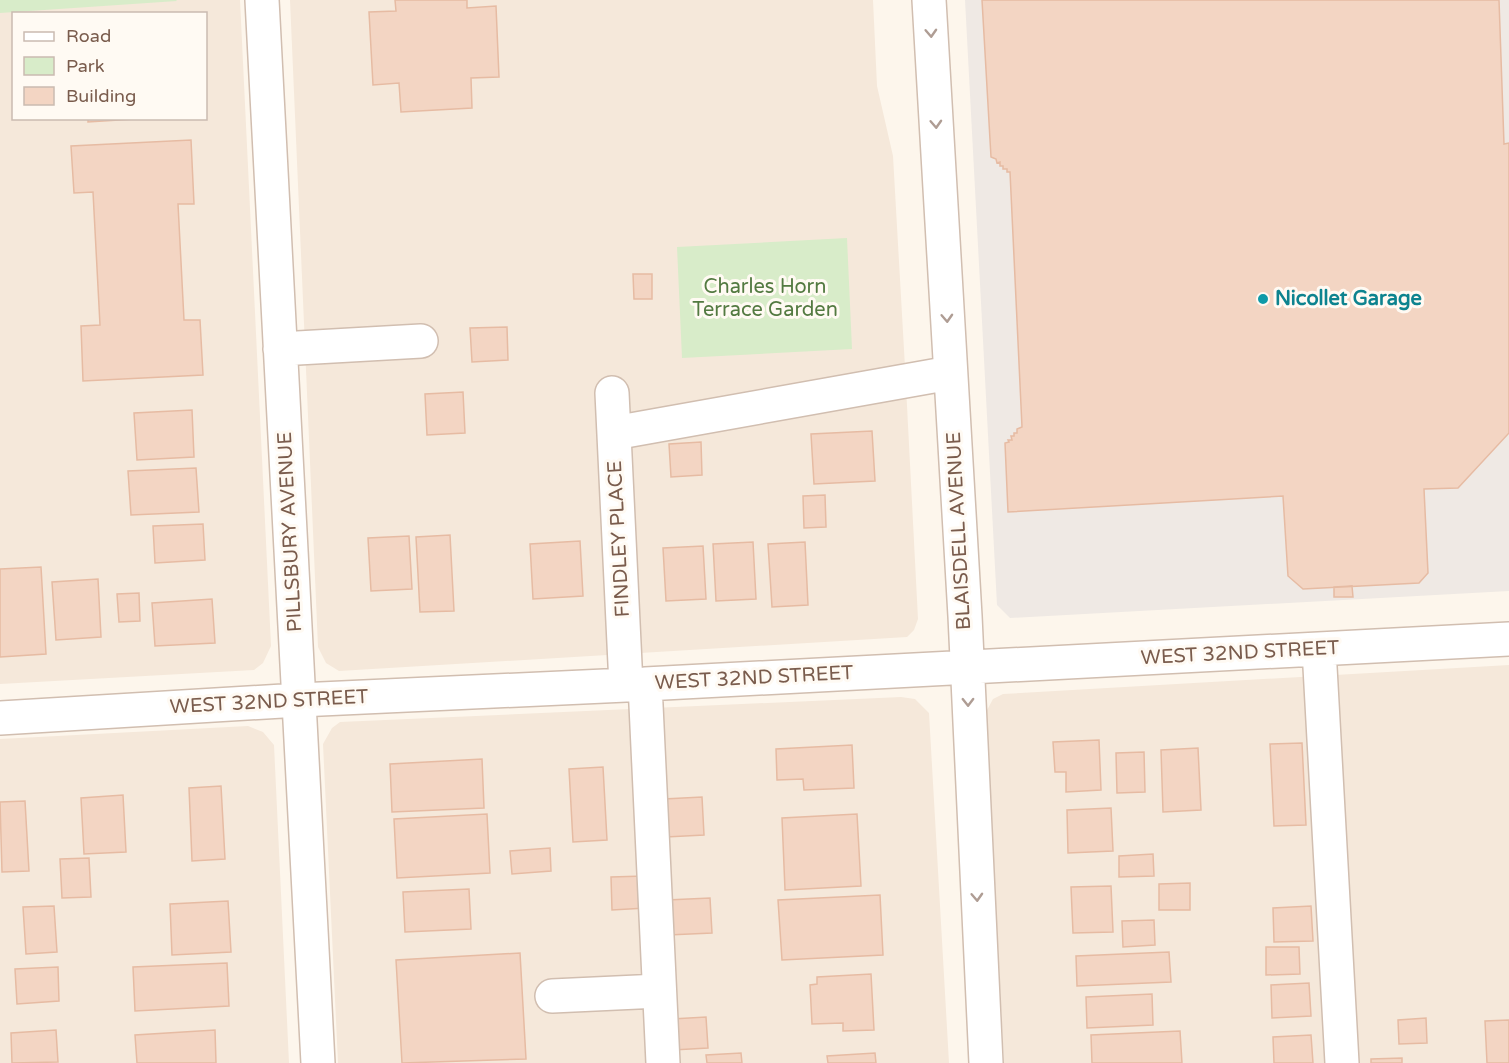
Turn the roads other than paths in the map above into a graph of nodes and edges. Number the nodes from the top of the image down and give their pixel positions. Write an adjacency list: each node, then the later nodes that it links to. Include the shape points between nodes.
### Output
1 (262, 0): 4 (street, PILLSBURY AVENUE)
2 (929, 0): 5 (street, BLAISDELL AVENUE, one-way to 5)
3 (421, 341): 4 (street)
4 (280, 349): 12 (street, PILLSBURY AVENUE)
5 (950, 373): 7 (street); 10 (street, BLAISDELL AVENUE)
6 (612, 393): 7 (street, FINDLEY PLACE)
7 (614, 433): 11 (street, FINDLEY PLACE)
8 (1509, 639): 9 (street, WEST 32ND STREET)
9 (1319, 649): 10 (street, WEST 32ND STREET); 19 (street)
10 (967, 667): 11 (street, WEST 32ND STREET); 18 (street, BLAISDELL AVENUE, one-way to 18)
11 (635, 685): 12 (street, WEST 32ND STREET); 14 (street, FINDLEY PLACE)
12 (298, 700): 13 (street, WEST 32ND STREET); 16 (street, PILLSBURY AVENUE)
13 (0, 718)
14 (659, 991): 15 (street); 17 (street, FINDLEY PLACE)
15 (552, 996)
16 (318, 1063)
17 (663, 1063)
18 (986, 1063)
19 (1342, 1063)

